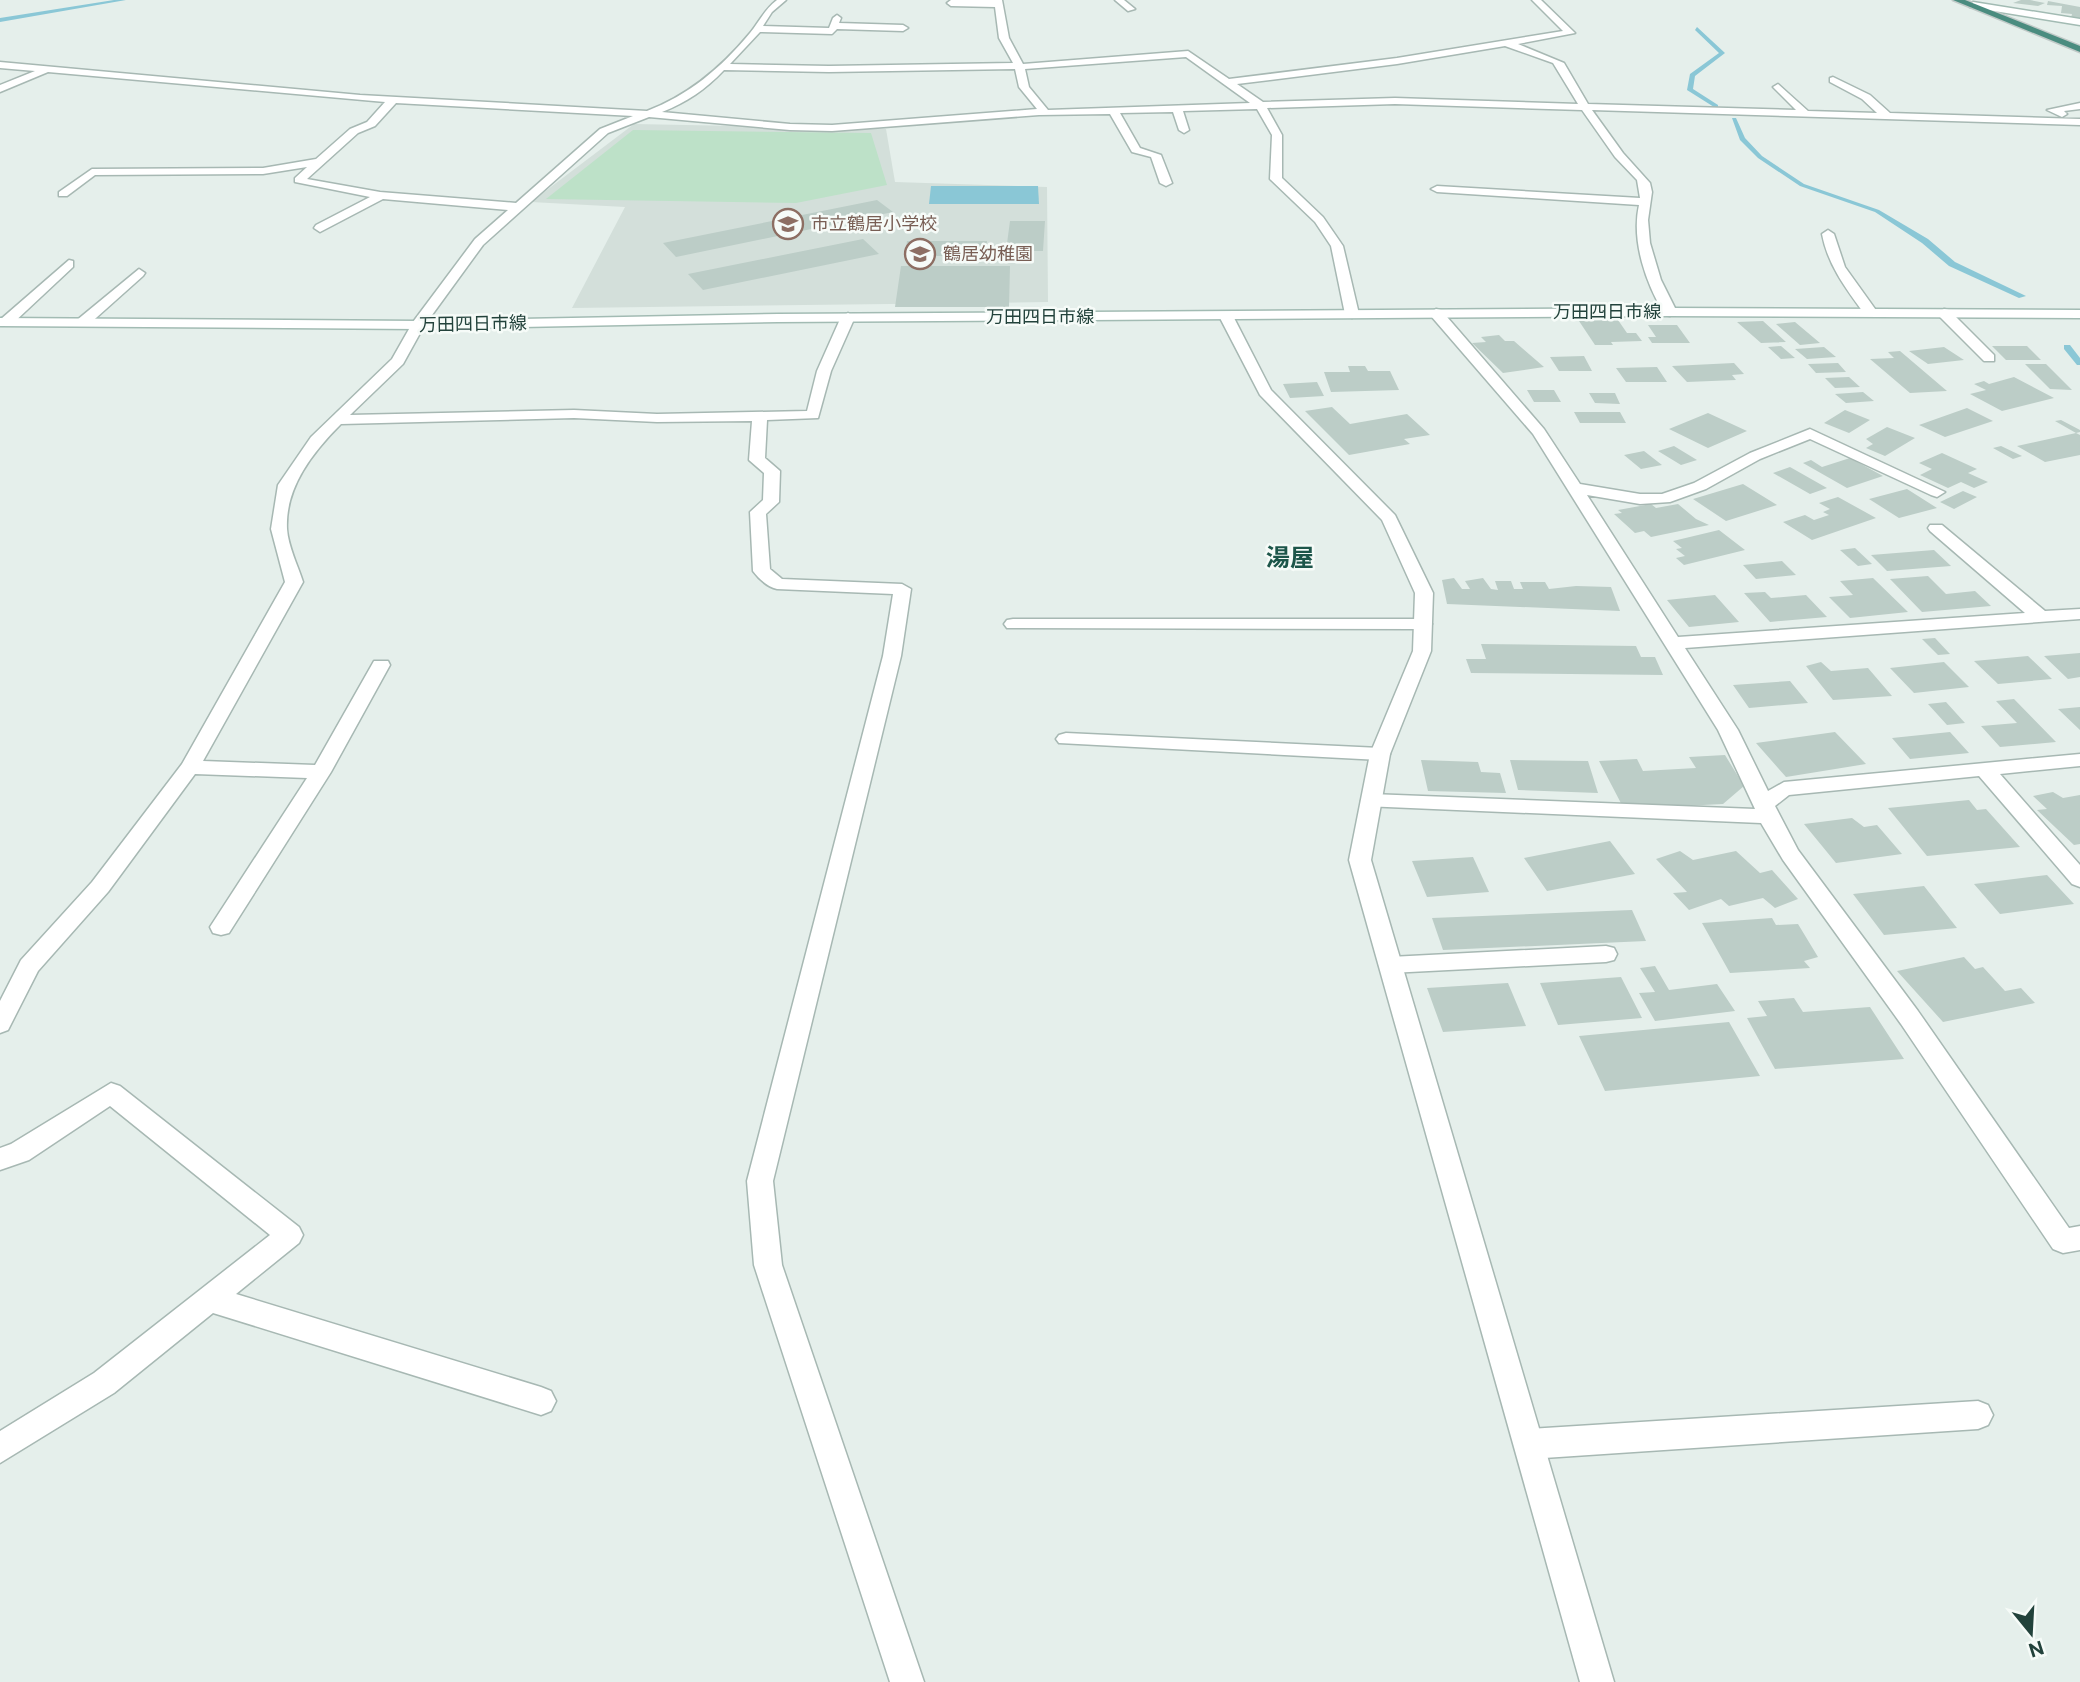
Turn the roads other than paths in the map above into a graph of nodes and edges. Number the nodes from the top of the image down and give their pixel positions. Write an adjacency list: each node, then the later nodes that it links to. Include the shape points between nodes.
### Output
1 (782, 0): 11 (street)
2 (1119, 0): 8 (street)
3 (1536, 0): 12 (street, via 1570,33)
4 (1957, 0): 7 (highway)
5 (998, 2): 6 (street); 16 (street, via 1003,38)
6 (951, 4)
7 (1973, 5): 9 (street); 13 (highway)
8 (1130, 9)
9 (2080, 22)
10 (903, 28): 11 (street, via 835,22 832,31)
11 (757, 29): 15 (street)
12 (1503, 42): 19 (street); 25 (street, via 1556,61)
13 (2080, 49)
14 (0, 65): 17 (street)
15 (720, 66): 16 (street); 29 (street, via 701,88)
16 (1019, 67): 19 (street, via 1188,54); 28 (street, via 1024,87)
17 (45, 71): 21 (street); 22 (street)
18 (1833, 80): 31 (street, via 1866,97)
19 (1229, 82): 23 (street)
20 (1778, 86): 30 (street)
21 (0, 89)
22 (393, 100): 29 (street); 34 (street, via 371,124 354,131)
23 (1261, 106): 25 (street, via 1395,101); 26 (street); 49 (street, via 1277,135 1276,179 1319,220 1337,246)
24 (2080, 106): 32 (street, via 2052,110)
25 (1584, 108): 30 (street); 39 (street, via 1644,181)
26 (1177, 109): 27 (street); 33 (street)
27 (1114, 111): 28 (street); 35 (street, via 1136,149 1156,155)
28 (1044, 112): 29 (street, via 832,128)
29 (648, 114): 40 (street, via 604,131)
30 (1807, 115): 31 (street)
31 (1889, 118): 32 (street)
32 (2080, 122)
33 (1184, 130)
34 (319, 163): 37 (street, via 263,171 92,172); 38 (street, via 299,180)
35 (1166, 183)
36 (1437, 189): 39 (street)
37 (63, 194)
38 (382, 195): 40 (street); 41 (street)
39 (1645, 202): 45 (street, via 1644,234 1658,292)
40 (517, 207): 55 (street, via 479,242)
41 (320, 228)
42 (1828, 233): 47 (street, via 1831,255 1841,274)
43 (69, 264): 53 (street)
44 (139, 273): 54 (street)
45 (1670, 312): 46 (street, 万田四日市線); 47 (street, 万田四日市線)
46 (1436, 313): 49 (street, 万田四日市線); 59 (street, via 1539,432)
47 (1871, 313): 48 (street, 万田四日市線)
48 (1944, 313): 50 (street, 万田四日市線); 56 (street)
49 (1352, 314): 51 (street, 万田四日市線)
50 (2080, 314)
51 (1226, 316): 52 (street, 万田四日市線); 65 (street, via 1265,392 1389,518 1424,593)
52 (848, 317): 55 (street, 万田四日市線); 57 (street, via 824,371 813,415)
53 (3, 322): 54 (street, 万田四日市線)
54 (82, 323): 55 (street, 万田四日市線)
55 (418, 325): 58 (street, via 398,361)
56 (1989, 358)
57 (760, 416): 58 (street, via 573,414); 88 (street, via 757,460 772,471 771,502 758,512 762,571 777,584 902,589 892,656 760,1181 768,1265)
58 (337, 421): 71 (street, via 316,440 286,485 279,529 294,582)
59 (1574, 488): 60 (street, via 1664,499 1810,433); 66 (street)
60 (1937, 492)
61 (1936, 528): 63 (street)
62 (2080, 614): 63 (street)
63 (2041, 617): 66 (street)
64 (1013, 624): 65 (street)
65 (1423, 624): 69 (street, via 1422,651)
66 (1674, 643): 75 (street, via 1728,730)
67 (381, 665): 73 (street)
68 (1066, 739): 69 (street)
69 (1380, 754): 74 (street)
70 (2080, 760): 72 (street)
71 (190, 767): 73 (street); 80 (street, via 100,887 29,966)
72 (1984, 769): 75 (street, via 1784,789); 76 (street)
73 (321, 772): 77 (street)
74 (1371, 801): 75 (street); 79 (street, via 1360,860)
75 (1765, 810): 82 (street, via 2063,1241)
76 (2080, 879)
77 (221, 927)
78 (1606, 954): 79 (street)
79 (1390, 965): 86 (street)
80 (0, 1024)
81 (0, 1159): 83 (street, via 20,1152 111,1093 290,1235)
82 (2080, 1238)
83 (210, 1299): 84 (street); 87 (street, via 104,1383)
84 (541, 1401)
85 (1978, 1415): 86 (street)
86 (1529, 1444): 89 (street)
87 (0, 1448)
88 (907, 1682)
89 (1597, 1682)

